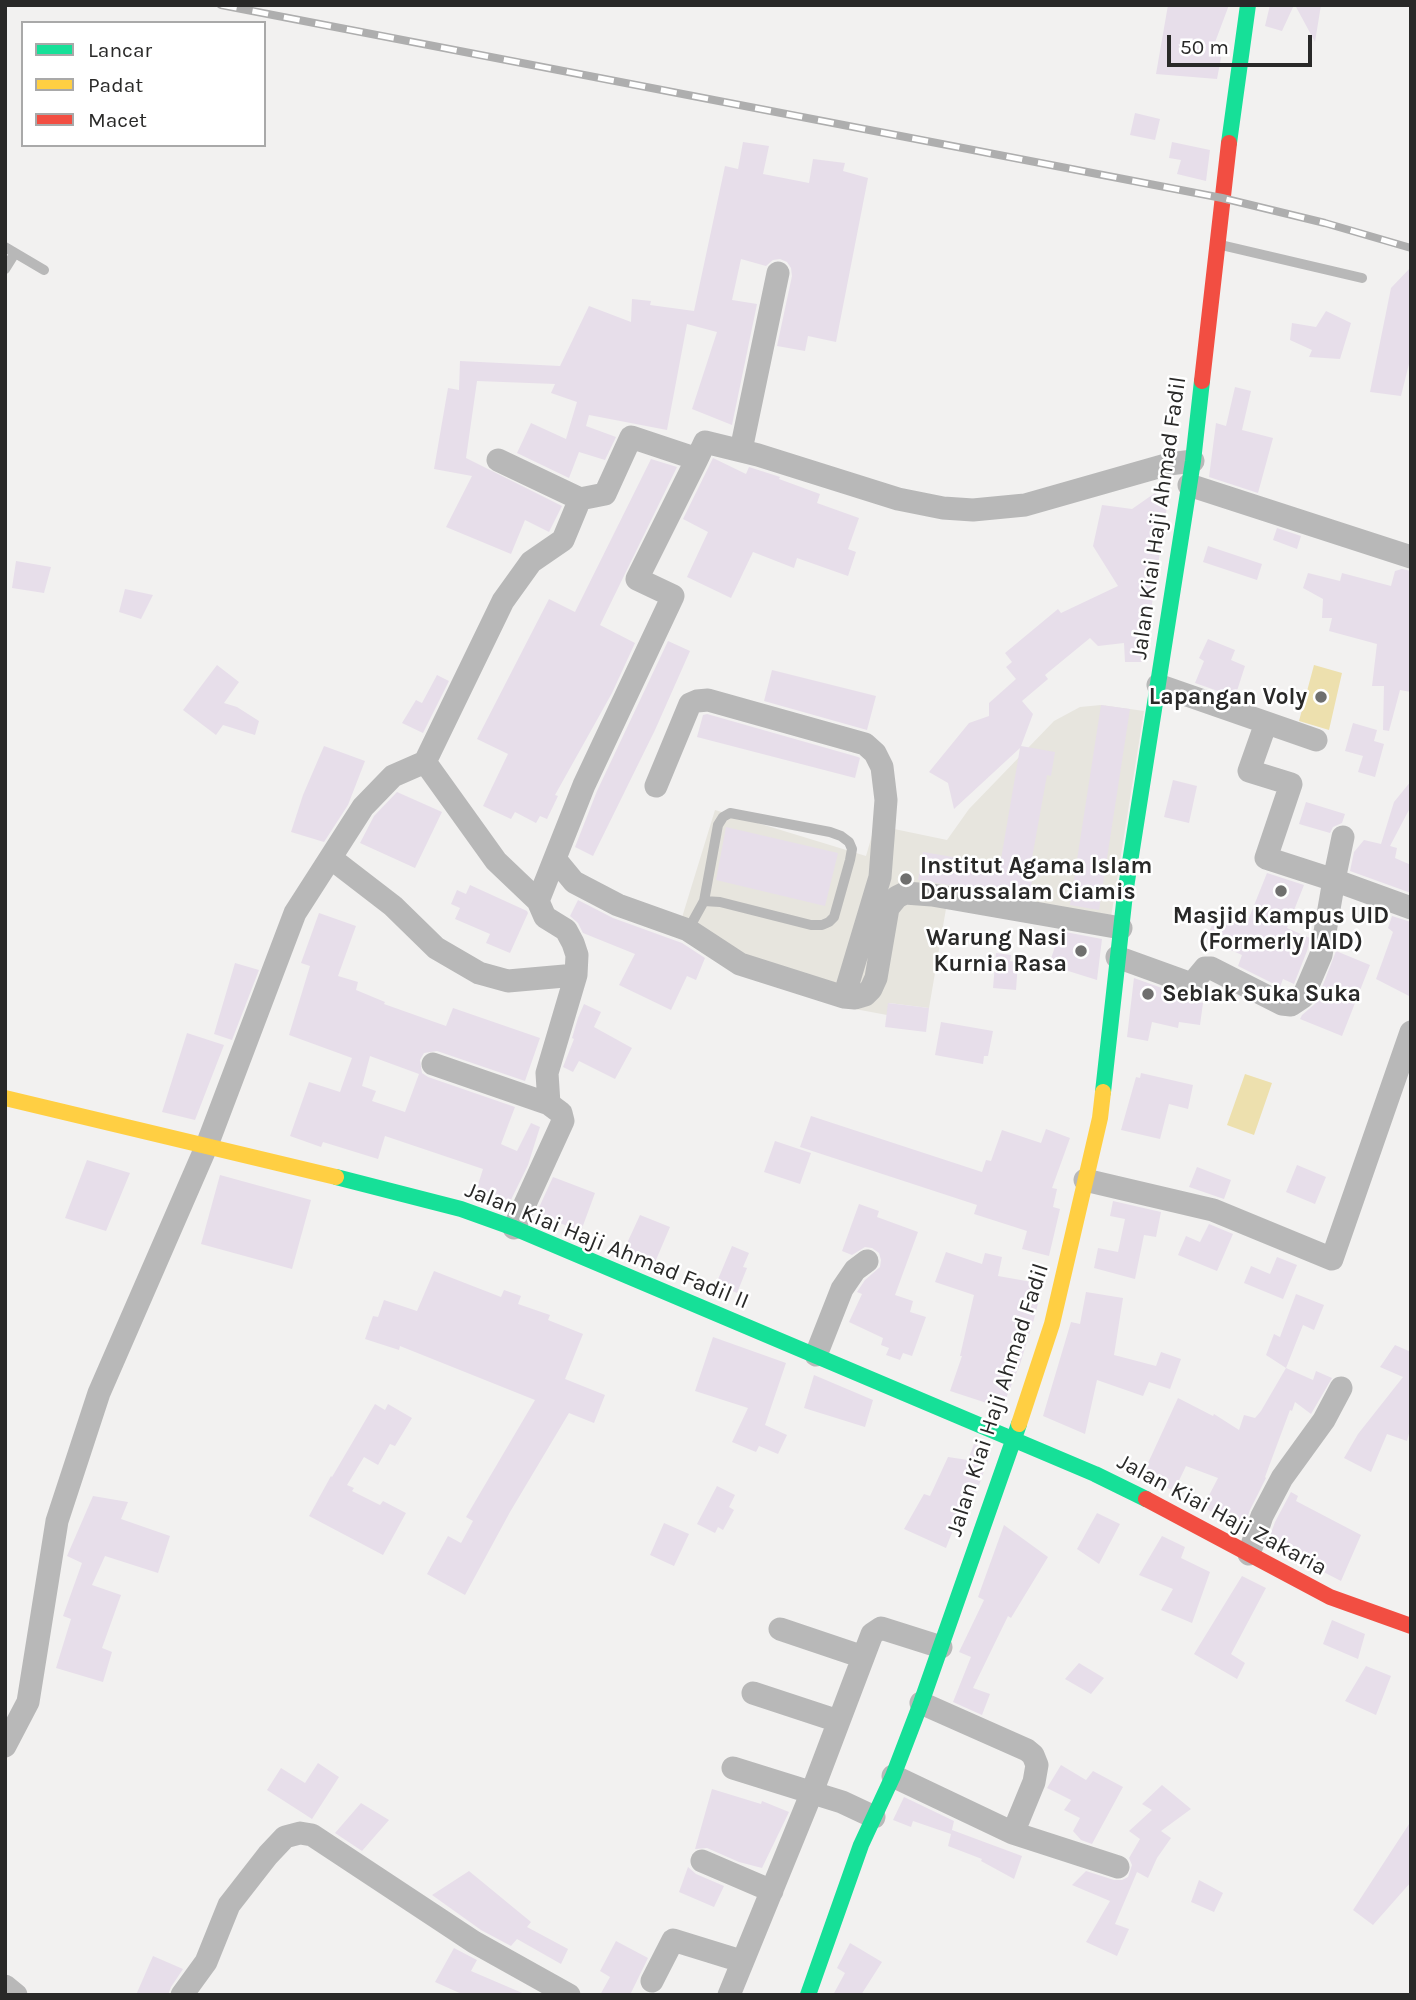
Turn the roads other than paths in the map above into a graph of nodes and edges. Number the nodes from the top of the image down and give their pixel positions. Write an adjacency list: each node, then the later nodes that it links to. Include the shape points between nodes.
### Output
1 (1248, 5): 2 (street, Jalan Kiai Haji Ahmad Fadil)
2 (1217, 244): 7 (lane); 11 (street, Jalan Kiai Haji Ahmad Fadil)
3 (10, 250): 4 (lane); 5 (lane)
4 (5, 269)
5 (44, 270)
6 (778, 273): 8 (street)
7 (1362, 278)
8 (741, 450): 9 (street, via 705,442); 11 (street, via 898,499 974,510 1025,505)
9 (696, 459): 13 (street, via 632,437 605,494); 22 (street, via 637,579 673,596 584,785)
10 (498, 460): 13 (street)
11 (1193, 461): 12 (street, Jalan Kiai Haji Ahmad Fadil)
12 (1189, 485): 14 (street); 15 (street, Jalan Kiai Haji Ahmad Fadil)
13 (580, 499): 18 (street, via 563,540 531,562 503,601)
14 (1411, 557)
15 (1158, 685): 16 (street); 27 (street, Jalan Kiai Haji Ahmad Fadil)
16 (1266, 723): 17 (street); 23 (street, via 1250,771 1292,785 1266,858)
17 (1316, 740)
18 (425, 762): 21 (street, via 393,776 363,807); 24 (street, via 496,861)
19 (656, 786): 31 (street, via 690,704 696,701 708,700 865,744 875,753 882,767 886,800 880,877)
20 (1343, 837): 23 (street)
21 (332, 859): 30 (street, via 393,906 436,948 479,973 508,981); 36 (street, via 295,913)
22 (555, 859): 24 (street); 28 (street, via 574,882 607,900)
23 (1334, 880): 26 (street); 29 (street, via 1321,955 1303,997 1292,1005 1211,968 1189,983)
24 (538, 901): 30 (street, via 545,917 566,930 573,943 577,955)
25 (704, 901): 25 (lane, via 822,925 834,917 852,849 849,842 830,832 730,813 718,825); 28 (lane)
26 (1411, 908)
27 (1121, 928): 29 (street, Jalan Kiai Haji Ahmad Fadil); 31 (street, via 905,894 888,908 871,989 865,995)
28 (688, 930): 31 (street, via 740,964)
29 (1117, 957): 37 (street, Jalan Kiai Haji Ahmad Fadil, via 1100,1118)
30 (571, 975): 35 (street, via 547,1073)
31 (844, 997)
32 (1411, 1032): 37 (street, via 1332,1259 1213,1210)
33 (433, 1064): 35 (street)
34 (5, 1098): 36 (street, Jalan Kiai Haji Ahmad Fadil II)
35 (549, 1104): 38 (street, via 561,1113 563,1121)
36 (207, 1145): 38 (street, Jalan Kiai Haji Ahmad Fadil II, via 461,1209); 51 (street, via 99,1394 57,1521 28,1702)
37 (1085, 1180): 42 (street, Jalan Kiai Haji Ahmad Fadil, via 1054,1315)
38 (514, 1228): 40 (street, Jalan Kiai Haji Ahmad Fadil II)
39 (867, 1261): 40 (street, via 842,1289)
40 (816, 1355): 42 (street, Jalan Kiai Haji Ahmad Fadil II)
41 (1341, 1388): 43 (street, via 1282,1478)
42 (1013, 1441): 43 (street, Jalan Kiai Haji Zakaria, via 1166,1508); 46 (street, Jalan Kiai Haji Ahmad Fadil)
43 (1249, 1553): 44 (street, Jalan Kiai Haji Zakaria, via 1329,1597)
44 (1411, 1626)
45 (780, 1629): 47 (street)
46 (942, 1647): 47 (street, via 881,1628 872,1634); 49 (street, Jalan Kiai Haji Ahmad Fadil)
47 (863, 1657): 50 (street)
48 (754, 1693): 50 (street)
49 (921, 1703): 53 (street, Jalan Kiai Haji Ahmad Fadil); 56 (street, via 1033,1755 1037,1765 1034,1782)
50 (838, 1721): 54 (street)
51 (5, 1746)
52 (733, 1768): 54 (street)
53 (893, 1776): 55 (street, Jalan Kiai Haji Ahmad Fadil); 56 (street)
54 (812, 1792): 55 (street); 59 (street)
55 (874, 1817): 67 (street, Jalan Kiai Haji Ahmad Fadil)
56 (1013, 1833): 58 (street)
57 (702, 1861): 59 (street)
58 (1118, 1867)
59 (772, 1891): 60 (street)
60 (741, 1961): 61 (street, via 673,1940); 66 (street)
61 (652, 1981)
62 (5, 1986): 63 (street)
63 (16, 1995)
64 (182, 1995): 65 (street, via 206,1962 229,1905 268,1855 292,1833 312,1835 474,1942)
65 (569, 1995)
66 (729, 1995)
67 (808, 1995)

